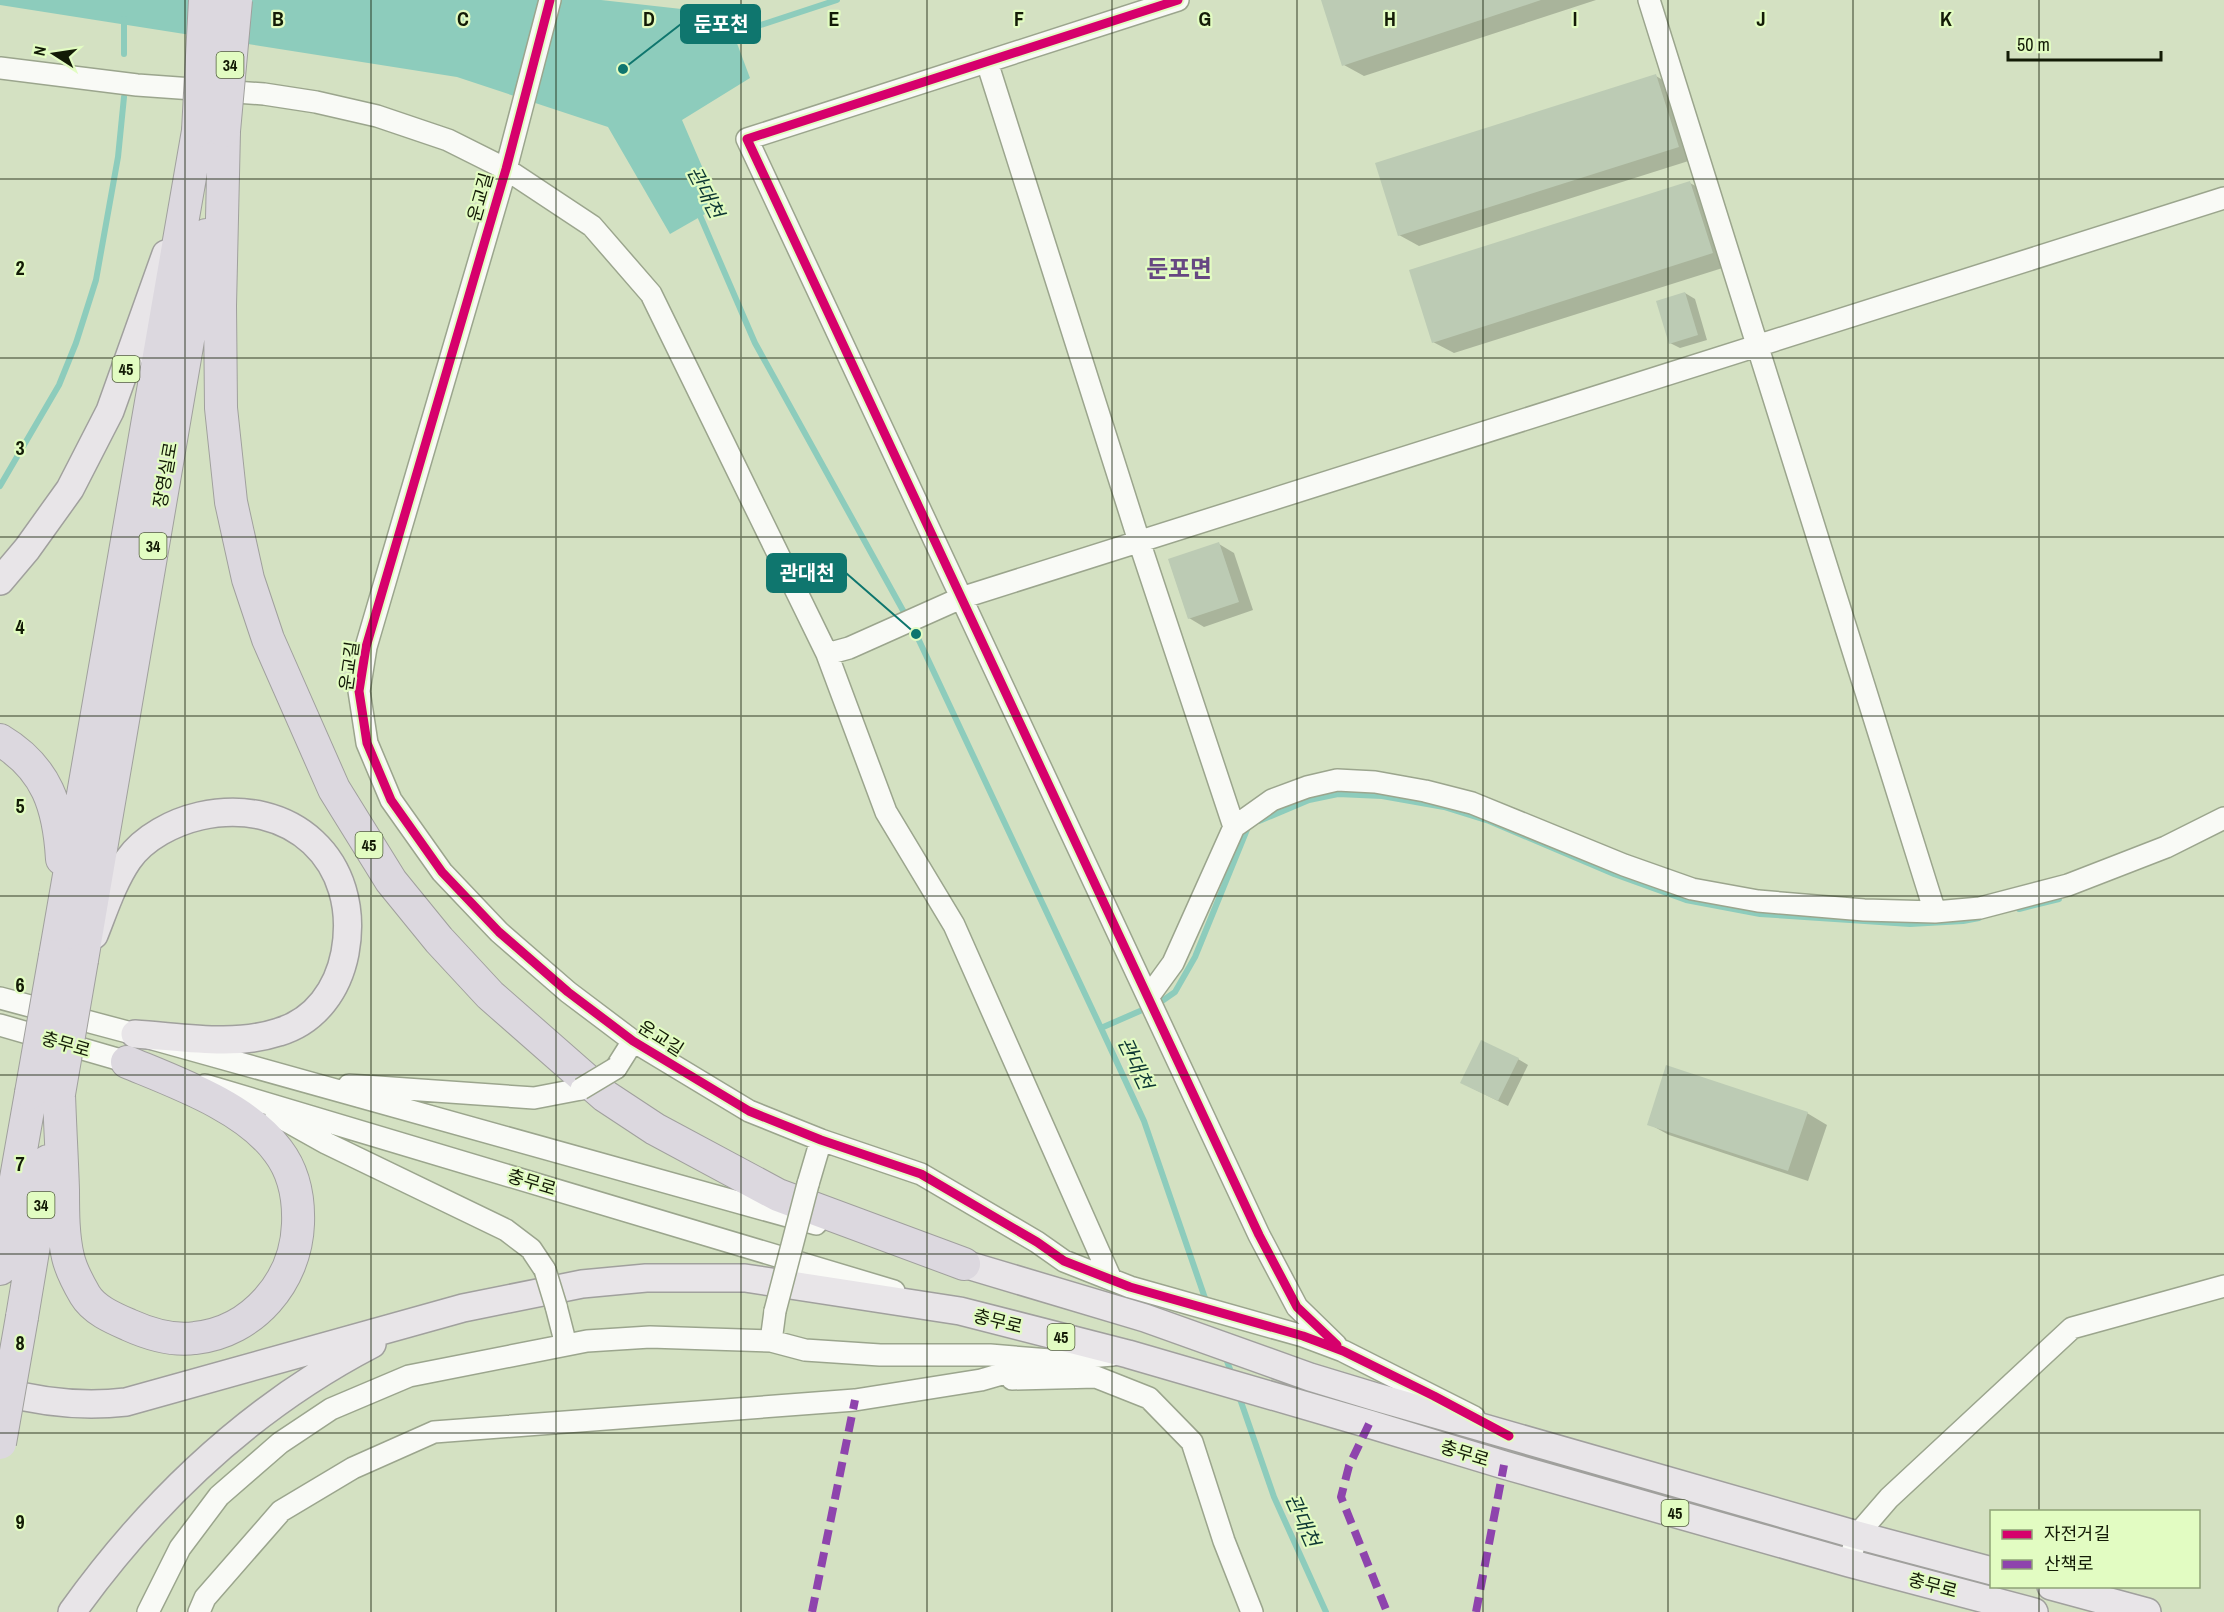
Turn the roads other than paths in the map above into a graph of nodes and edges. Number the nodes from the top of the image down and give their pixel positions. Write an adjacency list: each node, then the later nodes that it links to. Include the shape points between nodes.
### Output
1 (205, 0): 8 (highway, 34, bridge)
2 (236, 0): 8 (highway, 34, bridge)
3 (550, 0): 9 (street, 운교길)
4 (1178, 0): 6 (street)
5 (1649, 0): 11 (street)
6 (987, 62): 12 (street); 14 (street, via 747,140)
7 (0, 68): 9 (street, via 137,84 264,93 315,102 377,116)
8 (211, 131): 13 (main road, 45, via 110,411 70,489); 20 (highway, 장영실로 / 34); 30 (highway, 45, via 221,408 231,502 248,579 268,639 334,789 391,881 490,995 605,1096 655,1129 778,1195)
9 (508, 162): 15 (street, via 592,226 651,294); 24 (street, 운교길, via 366,647 359,691 367,743 391,800 442,872 498,932)
10 (2224, 198): 11 (street)
11 (1758, 345): 12 (street); 19 (street)
12 (1139, 541): 14 (street); 18 (street)
13 (0, 581)
14 (956, 600): 15 (street); 21 (street)
15 (827, 654): 32 (street, via 886,812 954,925)
16 (0, 740): 20 (highway, via 31,763 52,798 63,873)
17 (2224, 818): 19 (street, via 2166,847 2068,885 1980,909)
18 (1234, 827): 19 (street, via 1272,800 1307,787 1337,780 1375,782 1472,803 1692,889 1758,901); 21 (street, via 1173,963)
19 (1935, 912)
20 (68, 958): 25 (main road, via 128,860 153,837 180,823 227,813 268,818 307,836 331,861 346,898 347,940 336,984 313,1014 279,1032); 27 (highway, 34, bridge)
21 (1149, 996): 38 (street, via 1296,1307)
22 (0, 998): 25 (street, 충무로)
23 (0, 1025): 25 (street, 충무로)
24 (633, 1041): 26 (street, bridge, via 616,1068 581,1089 534,1098); 29 (street, 운교길, via 749,1111)
25 (131, 1048): 26 (street, 충무로); 27 (highway, via 188,1088 239,1116 278,1150 296,1189 298,1235 284,1280 253,1315 234,1326 215,1334 176,1338 116,1320 86,1297 68,1257); 28 (street, 충무로)
26 (304, 1082): 30 (street, 충무로)
27 (45, 1093): 31 (highway, 34); 44 (highway, 34, bridge, via 22,1317)
28 (238, 1095): 35 (street, 충무로); 37 (street, bridge, via 326,1143 506,1230 531,1249 545,1270)
29 (821, 1140): 32 (street, 운교길, via 921,1174 1064,1261); 36 (street, bridge, via 775,1311)
30 (964, 1264): 43 (main road, 충무로 / 45, via 1145,1318 1310,1377)
31 (0, 1269)
32 (1110, 1277): 38 (street, 운교길, via 1130,1287)
33 (2224, 1286): 45 (street, via 2072,1328 1889,1498)
34 (463, 1308): 35 (main road, 45, via 582,1284 699,1277 745,1278); 42 (main road, 45, via 126,1402 95,1406 61,1404); 49 (main road, via 370,1345 324,1371 244,1428 174,1489 130,1536)
35 (960, 1311): 39 (main road, 충무로 / 45)
36 (771, 1341): 37 (street, via 651,1337); 40 (street, via 805,1350 859,1354 990,1355)
37 (566, 1345): 50 (street, via 409,1376 331,1409 280,1443 219,1496 180,1548)
38 (1343, 1351): 43 (street)
39 (1128, 1354): 40 (street); 46 (main road, 충무로 / 45)
40 (1050, 1360): 41 (street)
41 (981, 1380): 51 (street, via 855,1400 434,1432 353,1468 281,1511 205,1598); 52 (street, via 1096,1377 1149,1398 1192,1442)
42 (0, 1392)
43 (1509, 1436): 45 (main road, 충무로 / 45)
44 (0, 1443)
45 (1857, 1535): 46 (street); 47 (main road, 충무로 / 45)
46 (1850, 1563): 53 (main road, 충무로 / 45)
47 (1990, 1570)
48 (2055, 1588): 54 (main road)
49 (72, 1612)
50 (148, 1612)
51 (199, 1612)
52 (1252, 1612)
53 (2034, 1612)
54 (2147, 1612)

